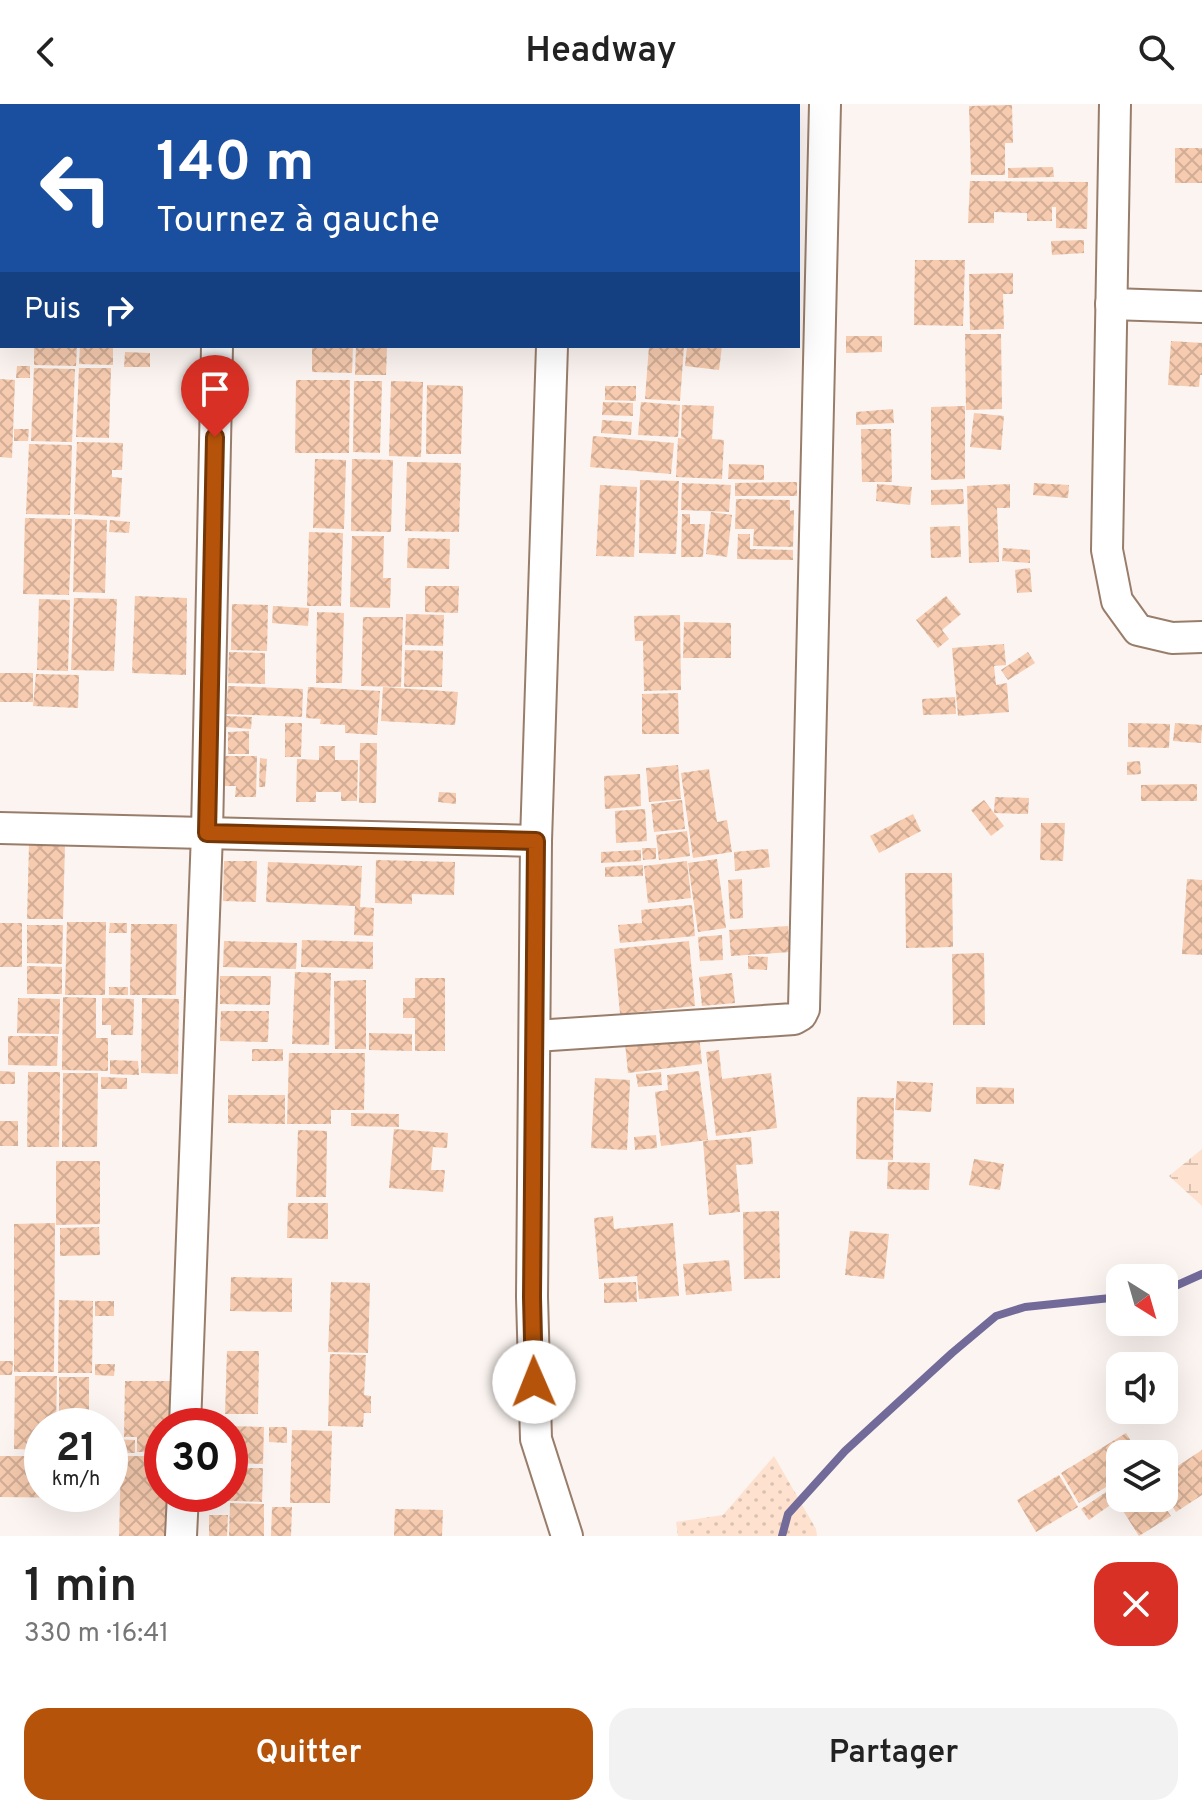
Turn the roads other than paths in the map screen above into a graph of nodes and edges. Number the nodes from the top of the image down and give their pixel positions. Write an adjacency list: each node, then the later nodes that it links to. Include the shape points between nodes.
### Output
1 (825, 104): 11 (street, via 804,1009 794,1019)
2 (1115, 104): 3 (street)
3 (1111, 304): 4 (street); 7 (street, via 1107,550 1117,601 1138,630 1172,638)
4 (1202, 307)
5 (217, 348): 9 (street)
6 (552, 348): 10 (street)
7 (1202, 637)
8 (0, 828): 9 (street)
9 (207, 833): 10 (street); 12 (street)
10 (536, 841): 11 (street)
11 (535, 1036): 15 (street, via 536,1439)
12 (186, 1408)
13 (182, 1512): 14 (street)
14 (181, 1536)
15 (567, 1536)

